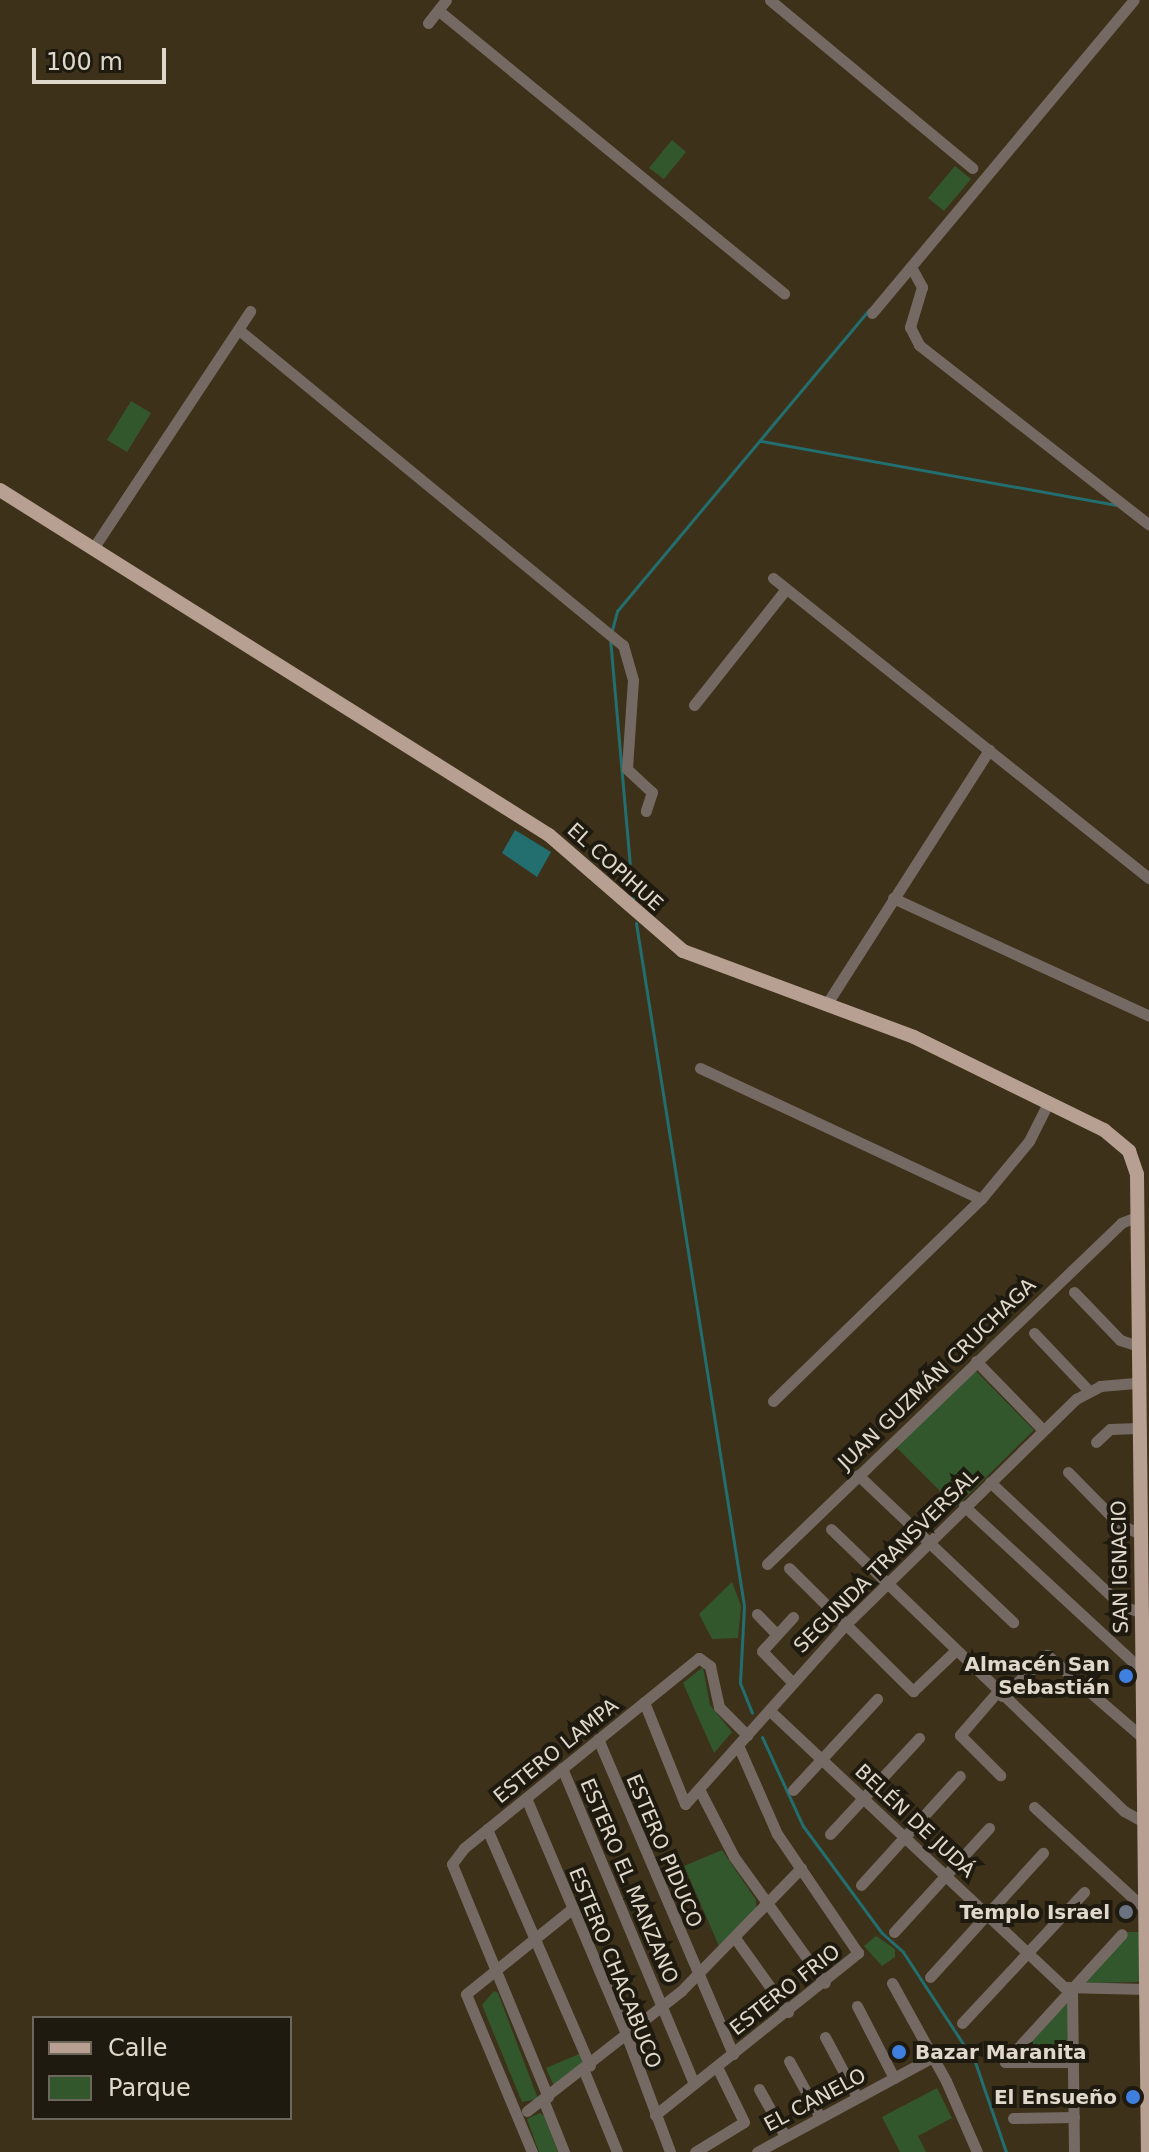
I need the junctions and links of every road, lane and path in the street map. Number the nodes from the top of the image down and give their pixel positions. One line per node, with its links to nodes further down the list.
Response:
1 (446, 0): 4 (street)
2 (770, 0): 6 (street)
3 (1134, 0): 7 (street)
4 (439, 11): 5 (street); 8 (street)
5 (428, 23)
6 (972, 168)
7 (911, 267): 10 (street); 13 (street)
8 (784, 293)
9 (250, 311): 11 (street)
10 (872, 313)
11 (239, 330): 14 (street); 19 (street)
12 (0, 490): 14 (main road, EL COPIHUE)
13 (1149, 525)
14 (94, 547): 22 (main road, EL COPIHUE)
15 (773, 578): 16 (street)
16 (786, 589): 17 (street); 18 (street)
17 (694, 705)
18 (989, 750): 20 (street); 21 (street)
19 (646, 811)
20 (1149, 878)
21 (893, 898): 22 (street); 23 (street)
22 (826, 1005): 25 (main road, EL COPIHUE)
23 (1149, 1016)
24 (700, 1068): 27 (street)
25 (1048, 1103): 26 (main road, EL COPIHUE); 27 (street)
26 (1143, 1173): 28 (main road, SAN IGNACIO)
27 (981, 1199): 35 (street)
28 (1136, 1217): 31 (main road, SAN IGNACIO); 32 (street, JUAN GUZMÁN CRUCHAGA)
29 (1074, 1292): 31 (street)
30 (1034, 1333): 34 (street)
31 (1138, 1346): 33 (main road, SAN IGNACIO)
32 (976, 1361): 37 (street); 40 (street, JUAN GUZMÁN CRUCHAGA)
33 (1138, 1383): 34 (street); 36 (main road, SAN IGNACIO)
34 (1088, 1390): 37 (street, SEGUNDA TRANSVERSAL)
35 (773, 1401)
36 (1139, 1428): 38 (street); 44 (main road, SAN IGNACIO)
37 (1043, 1430): 41 (street, SEGUNDA TRANSVERSAL)
38 (1096, 1442)
39 (1068, 1472): 44 (street)
40 (858, 1475): 45 (street); 47 (street, JUAN GUZMÁN CRUCHAGA)
41 (990, 1482): 42 (street, SEGUNDA TRANSVERSAL); 50 (street)
42 (964, 1506): 45 (street, SEGUNDA TRANSVERSAL); 57 (street)
43 (831, 1529): 49 (street)
44 (1140, 1534): 46 (main road, SAN IGNACIO)
45 (927, 1543): 49 (street, SEGUNDA TRANSVERSAL); 53 (street)
46 (1144, 1562): 50 (main road, SAN IGNACIO)
47 (767, 1564)
48 (789, 1568): 54 (street)
49 (885, 1585): 54 (street, SEGUNDA TRANSVERSAL); 56 (street)
50 (1141, 1612): 57 (main road, SAN IGNACIO)
51 (757, 1614): 55 (street)
52 (793, 1617): 55 (street)
53 (1013, 1622)
54 (844, 1626): 56 (street); 58 (street, SEGUNDA TRANSVERSAL)
55 (776, 1634): 58 (street)
56 (955, 1651): 59 (street)
57 (1142, 1670): 63 (main road, SAN IGNACIO)
58 (792, 1682): 62 (street, SEGUNDA TRANSVERSAL)
59 (1000, 1694): 66 (street); 71 (street); 80 (street)
60 (877, 1699): 69 (street)
61 (644, 1702): 64 (street, ESTERO LAMPA); 67 (street, ESTERO LAMPA); 73 (street, SEGUNDA TRANSVERSAL)
62 (769, 1710): 64 (street, SEGUNDA TRANSVERSAL); 69 (street, BELÉN DE JUDÁ)
63 (1145, 1715): 66 (main road, SAN IGNACIO)
64 (747, 1735): 68 (street, SEGUNDA TRANSVERSAL)
65 (919, 1738): 76 (street)
66 (1143, 1738): 80 (main road, SAN IGNACIO)
67 (598, 1739): 70 (street, ESTERO LAMPA); 98 (street, ESTERO PIDUCO)
68 (738, 1745): 73 (street, SEGUNDA TRANSVERSAL); 84 (street, ESTERO FRIO)
69 (821, 1759): 74 (street); 76 (street, BELÉN DE JUDÁ)
70 (562, 1768): 75 (street, ESTERO LAMPA); 105 (street, ESTERO EL MANZANO)
71 (1000, 1775)
72 (960, 1776): 82 (street)
73 (699, 1789): 88 (street)
74 (793, 1790)
75 (526, 1798): 79 (street, ESTERO LAMPA); 89 (street, ESTERO CHACABUCO)
76 (863, 1798): 81 (street); 82 (street, BELÉN DE JUDÁ)
77 (1034, 1807): 90 (street)
78 (989, 1828): 85 (street)
79 (487, 1829): 94 (street); 97 (street, ESTERO LAMPA)
80 (1146, 1830): 90 (main road, SAN IGNACIO)
81 (830, 1834)
82 (905, 1837): 85 (street, BELÉN DE JUDÁ); 86 (street)
83 (1043, 1853): 91 (street)
84 (801, 1868): 88 (street); 100 (street, ESTERO FRIO)
85 (946, 1875): 91 (street, BELÉN DE JUDÁ); 92 (street)
86 (861, 1885)
87 (1084, 1892): 96 (street)
88 (767, 1904): 95 (street); 100 (street)
89 (573, 1908): 94 (street); 108 (street, ESTERO CHACABUCO)
90 (1145, 1909): 103 (main road, SAN IGNACIO)
91 (987, 1914): 96 (street, BELÉN DE JUDÁ); 99 (street)
92 (894, 1932)
93 (1122, 1934): 102 (street)
94 (535, 1938): 97 (street); 115 (street)
95 (735, 1938): 98 (street); 106 (street)
96 (1028, 1952): 102 (street, BELÉN DE JUDÁ); 107 (street)
97 (496, 1970): 120 (street); 127 (street)
98 (698, 1976): 105 (street); 110 (street, ESTERO PIDUCO)
99 (930, 1977)
100 (825, 1983): 106 (street, ESTERO FRIO)
101 (892, 1983): 111 (street)
102 (1072, 1989): 103 (street); 113 (street); 113 (street)
103 (1146, 1989): 135 (main road, SAN IGNACIO)
104 (857, 2006): 116 (street)
105 (662, 2008): 108 (street); 117 (street, ESTERO EL MANZANO)
106 (788, 2012): 110 (street, ESTERO FRIO)
107 (962, 2023)
108 (625, 2037): 115 (street); 122 (street, ESTERO CHACABUCO)
109 (825, 2037): 119 (street)
110 (733, 2054): 114 (street, ESTERO FRIO)
111 (933, 2057): 116 (street, EL CANELO); 133 (street)
112 (789, 2061): 123 (street)
113 (1073, 2062): 124 (street)
114 (717, 2067): 117 (street, ESTERO FRIO); 131 (street)
115 (587, 2068): 120 (street); 129 (street)
116 (894, 2078): 119 (street, EL CANELO)
117 (694, 2084): 122 (street, ESTERO FRIO)
118 (759, 2089): 126 (street)
119 (857, 2097): 123 (street, EL CANELO)
120 (546, 2099): 121 (street); 128 (street)
121 (527, 2111)
122 (655, 2115): 130 (street, ESTERO CHACABUCO)
123 (820, 2117): 126 (street, EL CANELO)
124 (1074, 2117): 125 (street); 134 (street)
125 (1013, 2118)
126 (785, 2136): 132 (street, EL CANELO)
127 (532, 2152)
128 (564, 2152)
129 (617, 2152)
130 (670, 2152)
131 (695, 2152)
132 (757, 2152)
133 (977, 2152)
134 (1074, 2152)
135 (1148, 2152)

